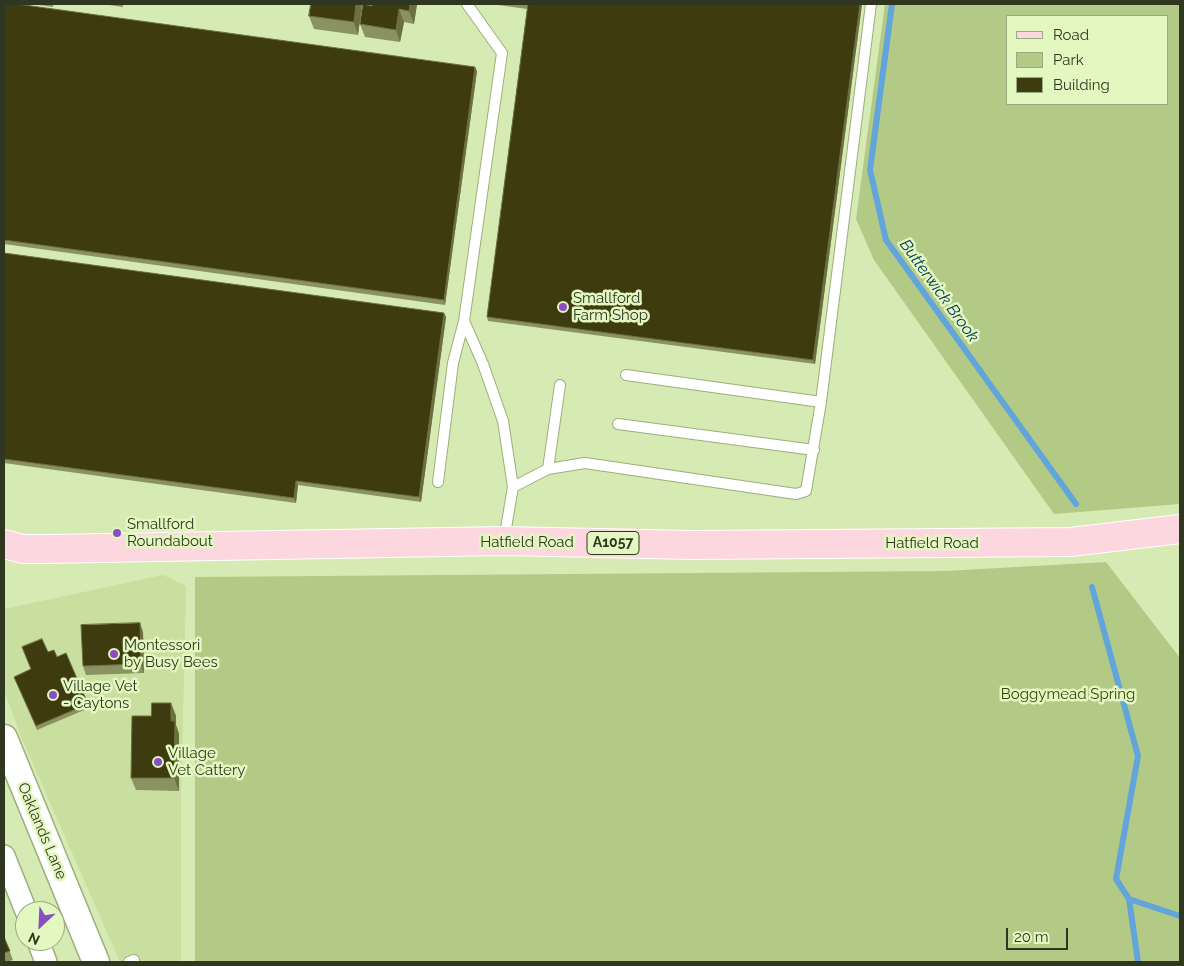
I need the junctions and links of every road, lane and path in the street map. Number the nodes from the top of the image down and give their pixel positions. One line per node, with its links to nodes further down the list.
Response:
1 (467, 4): 3 (lane)
2 (871, 4): 6 (lane)
3 (464, 321): 10 (lane); 11 (lane)
4 (626, 375): 6 (lane)
5 (560, 385): 9 (lane)
6 (821, 402): 8 (lane)
7 (618, 424): 8 (lane)
8 (814, 450): 9 (lane)
9 (548, 469): 11 (lane)
10 (438, 482)
11 (513, 486): 13 (lane)
12 (1180, 529): 13 (main road, Hatfield Road / A1057)
13 (504, 541): 14 (main road, Hatfield Road / A1057)
14 (10, 550)
15 (6, 751): 18 (street, Oaklands Lane)
16 (4, 856): 17 (street)
17 (22, 901)
18 (96, 962)

